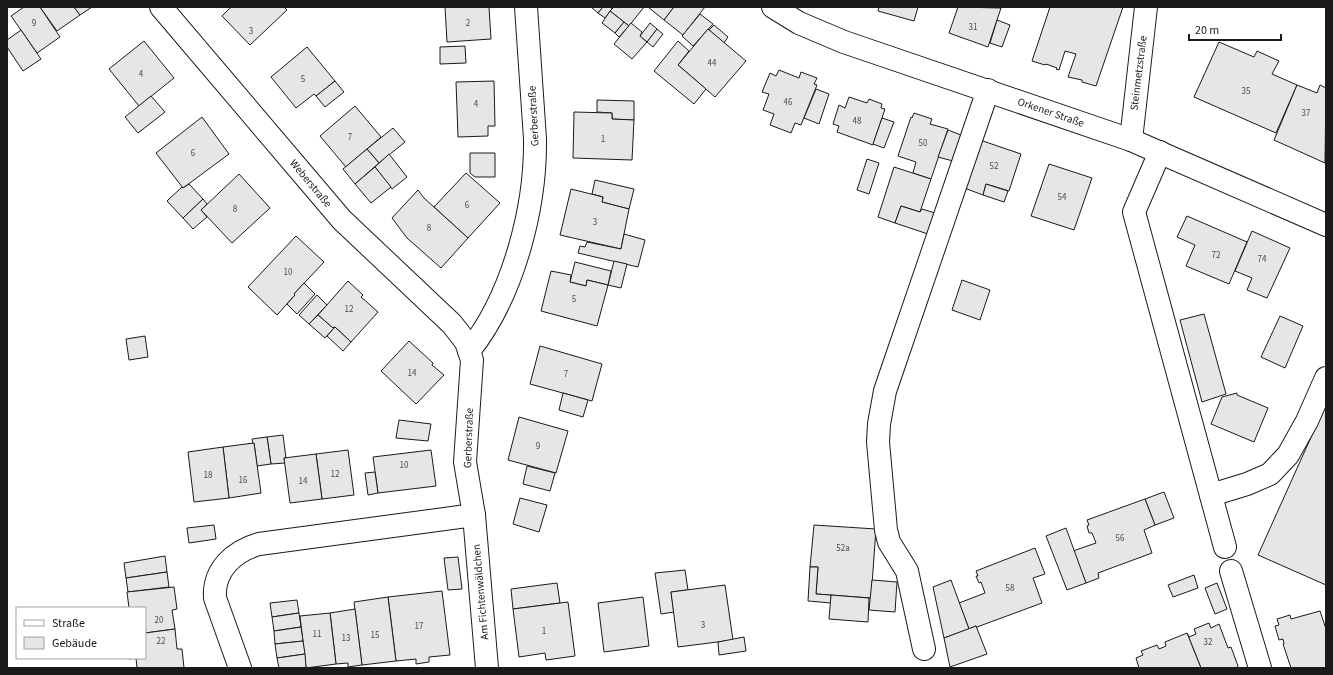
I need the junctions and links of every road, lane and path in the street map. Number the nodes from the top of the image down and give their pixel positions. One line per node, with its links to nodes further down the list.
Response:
1 (162, 7): 9 (street, Weberstraße)
2 (526, 7): 9 (street, Gerberstraße)
3 (773, 7): 5 (street, Orkener Straße)
4 (1146, 7): 6 (street, Steinmetzstraße)
5 (988, 90): 6 (street, Orkener Straße); 15 (street)
6 (1130, 140): 7 (street, Orkener Straße)
7 (1160, 152): 8 (street, Orkener Straße); 11 (street)
8 (1326, 225)
9 (469, 351): 12 (street, Gerberstraße)
10 (1326, 378): 11 (street)
11 (1211, 495): 13 (street)
12 (474, 515): 16 (street); 17 (street, Am Fichtenwäldchen)
13 (1225, 547)
14 (1231, 571): 18 (street)
15 (924, 650)
16 (240, 668)
17 (487, 668)
18 (1260, 668)

